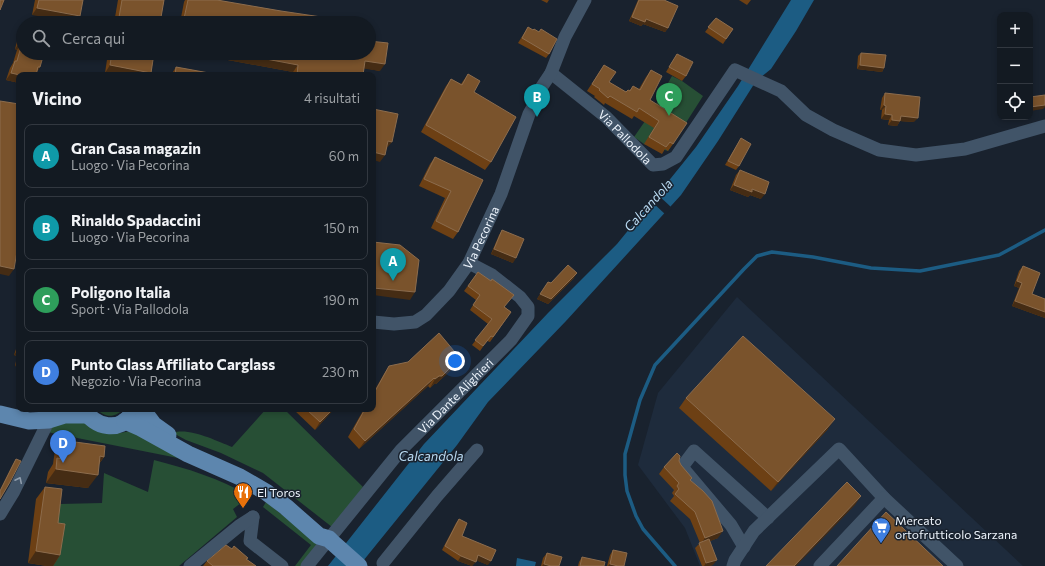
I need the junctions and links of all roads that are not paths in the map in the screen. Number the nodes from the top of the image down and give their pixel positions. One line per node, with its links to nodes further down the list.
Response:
1 (585, 0): 2 (street, Via Pecorina)
2 (551, 73): 3 (street, Via Pallodola); 4 (street, Via Pecorina)
3 (1045, 126)
4 (469, 264): 5 (street, Via Pecorina); 17 (street, Via Dante Alighieri)
5 (376, 322)
6 (0, 402): 7 (main road)
7 (16, 405)
8 (86, 412): 11 (main road); 12 (main road)
9 (144, 412): 17 (main road)
10 (0, 414): 11 (main road)
11 (44, 414): 15 (street, one-way to 11)
12 (130, 415): 17 (main road)
13 (477, 450): 19 (street)
14 (884, 498): 16 (street); 25 (street); 26 (street)
15 (0, 514)
16 (768, 518): 18 (street); 18 (street)
17 (330, 540): 22 (street, Via Dante Alighieri); 23 (main road)
18 (744, 547): 24 (street)
19 (383, 563)
20 (190, 566): 21 (street)
21 (282, 566)
22 (307, 566)
23 (359, 566)
24 (733, 566)
25 (820, 566)
26 (957, 566)

